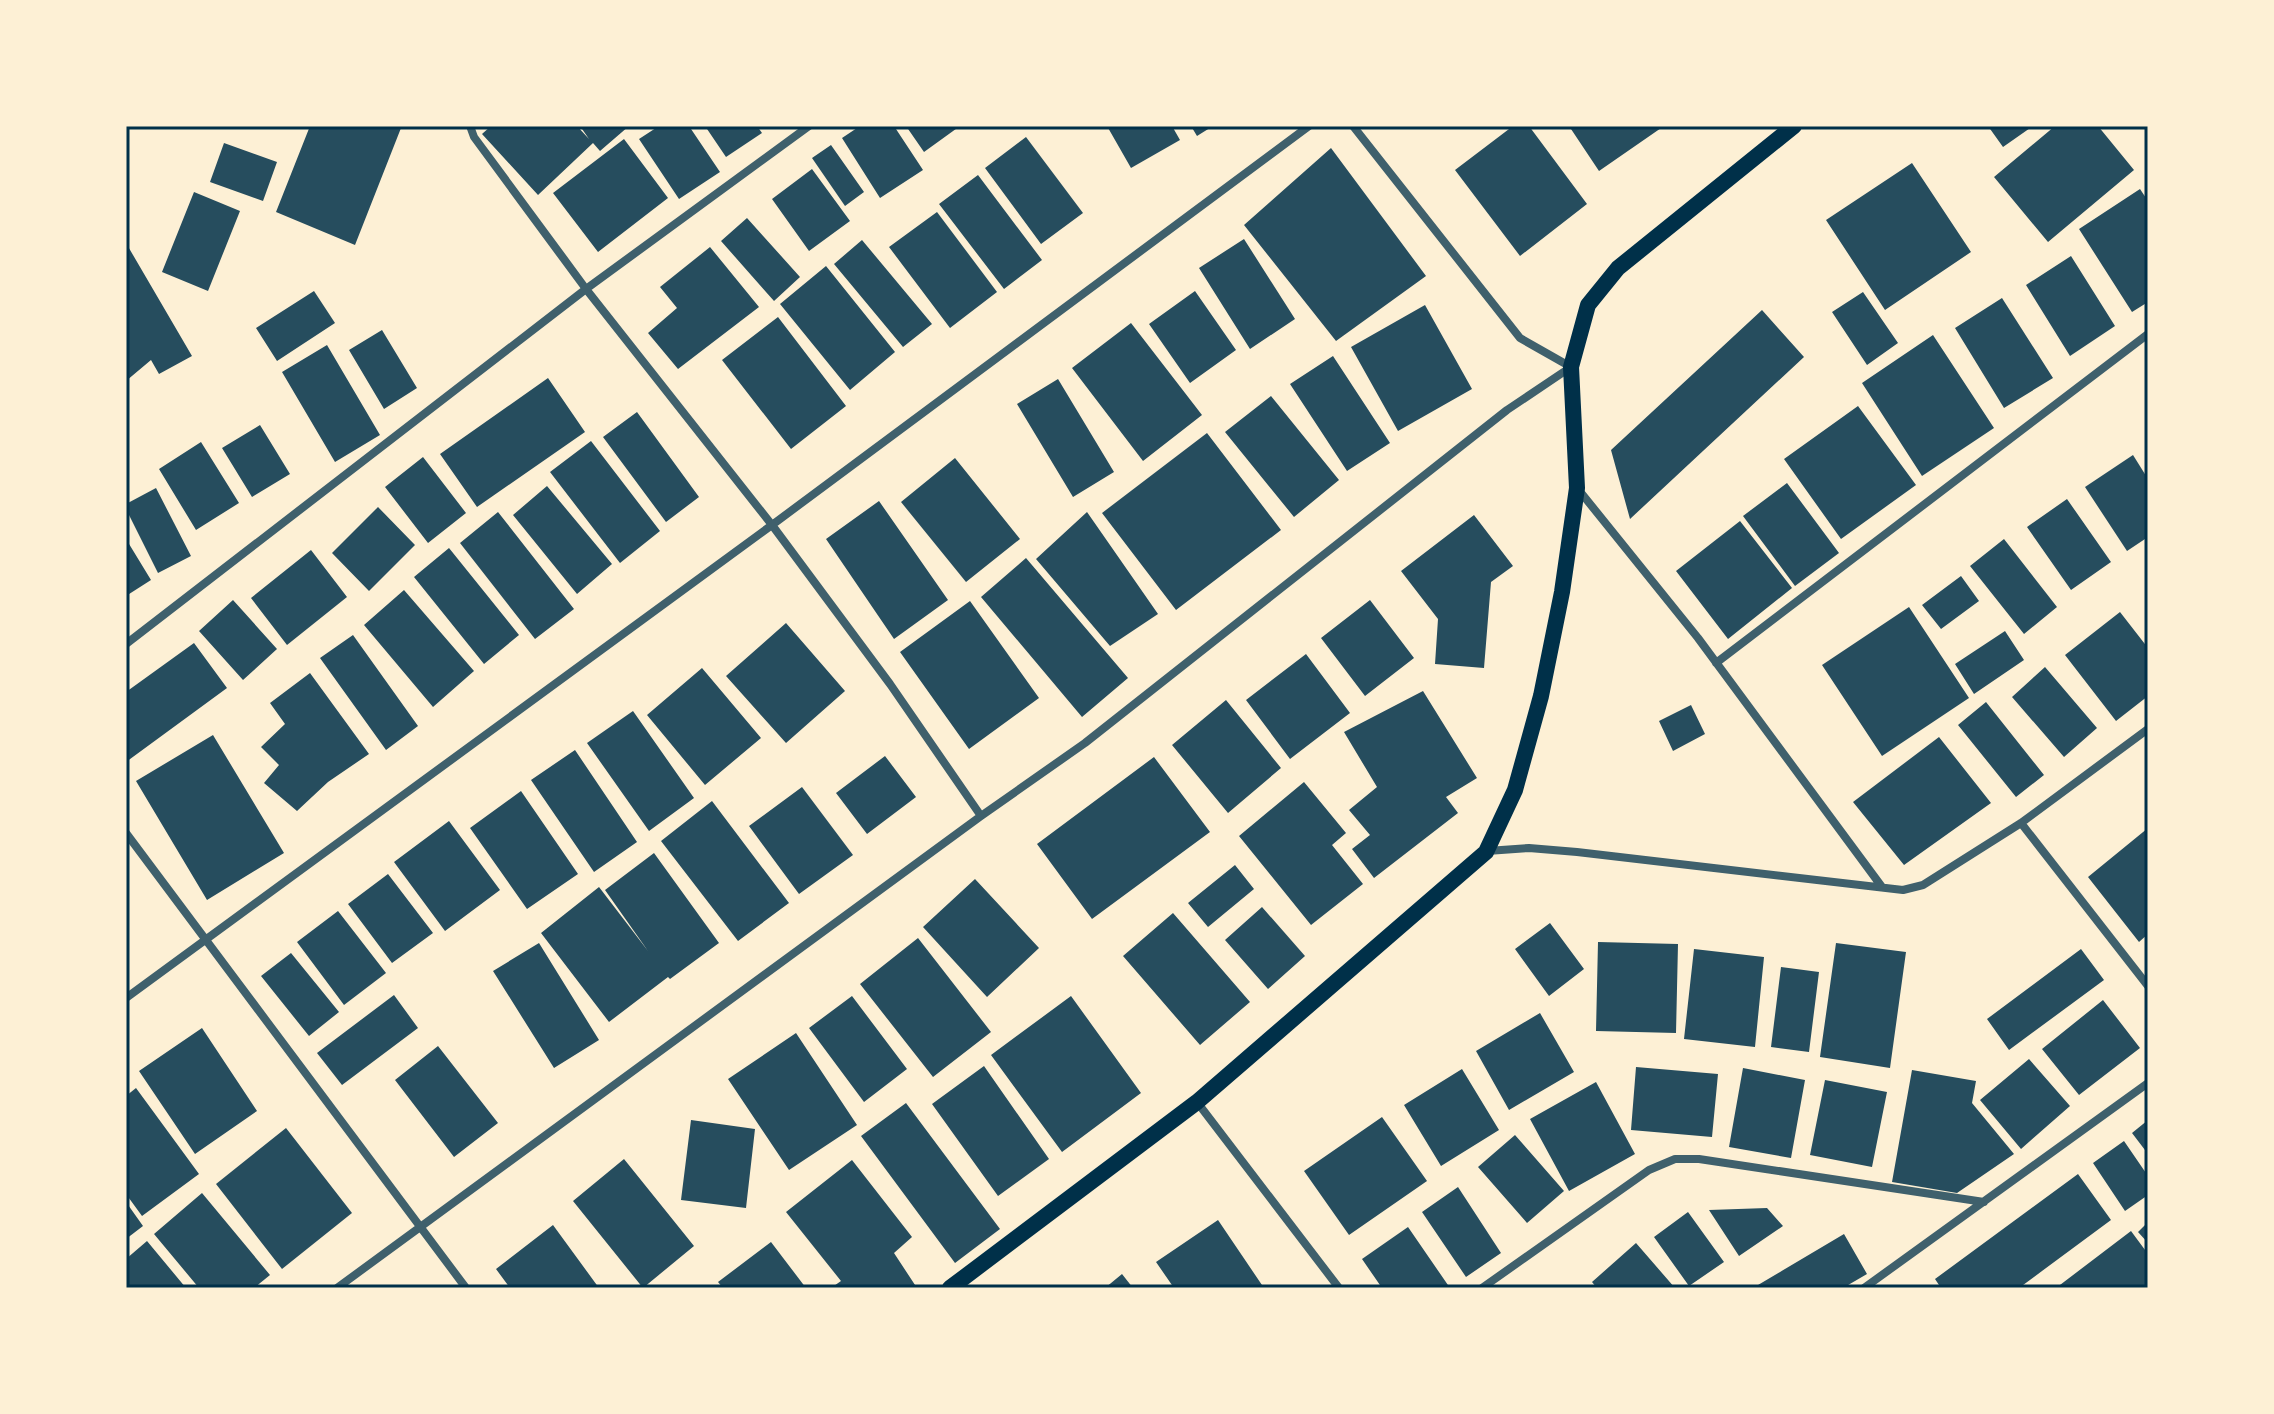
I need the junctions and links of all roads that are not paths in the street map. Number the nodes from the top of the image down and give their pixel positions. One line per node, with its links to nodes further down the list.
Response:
1 (470, 126): 6 (street)
2 (809, 126): 6 (street)
3 (1309, 126): 10 (street)
4 (1353, 126): 8 (street)
5 (1794, 126): 8 (main road)
6 (586, 289): 10 (street); 11 (street)
7 (2148, 334): 12 (street)
8 (1571, 367): 9 (main road); 14 (street)
9 (1577, 488): 12 (street); 17 (main road)
10 (772, 525): 14 (street); 19 (street)
11 (126, 644)
12 (1716, 663): 18 (street)
13 (2148, 729): 15 (street)
14 (981, 816): 25 (street)
15 (2021, 823): 18 (street); 20 (street)
16 (126, 833): 19 (street)
17 (1486, 852): 18 (street); 23 (main road)
18 (1882, 887)
19 (205, 938): 21 (street); 25 (street)
20 (2148, 986)
21 (126, 998)
22 (2148, 1083): 24 (street)
23 (1197, 1102): 28 (main road); 29 (street)
24 (1984, 1202): 30 (street); 31 (street)
25 (419, 1229): 26 (street); 27 (street)
26 (337, 1288)
27 (466, 1288)
28 (950, 1288)
29 (1339, 1288)
30 (1482, 1288)
31 (1864, 1288)

